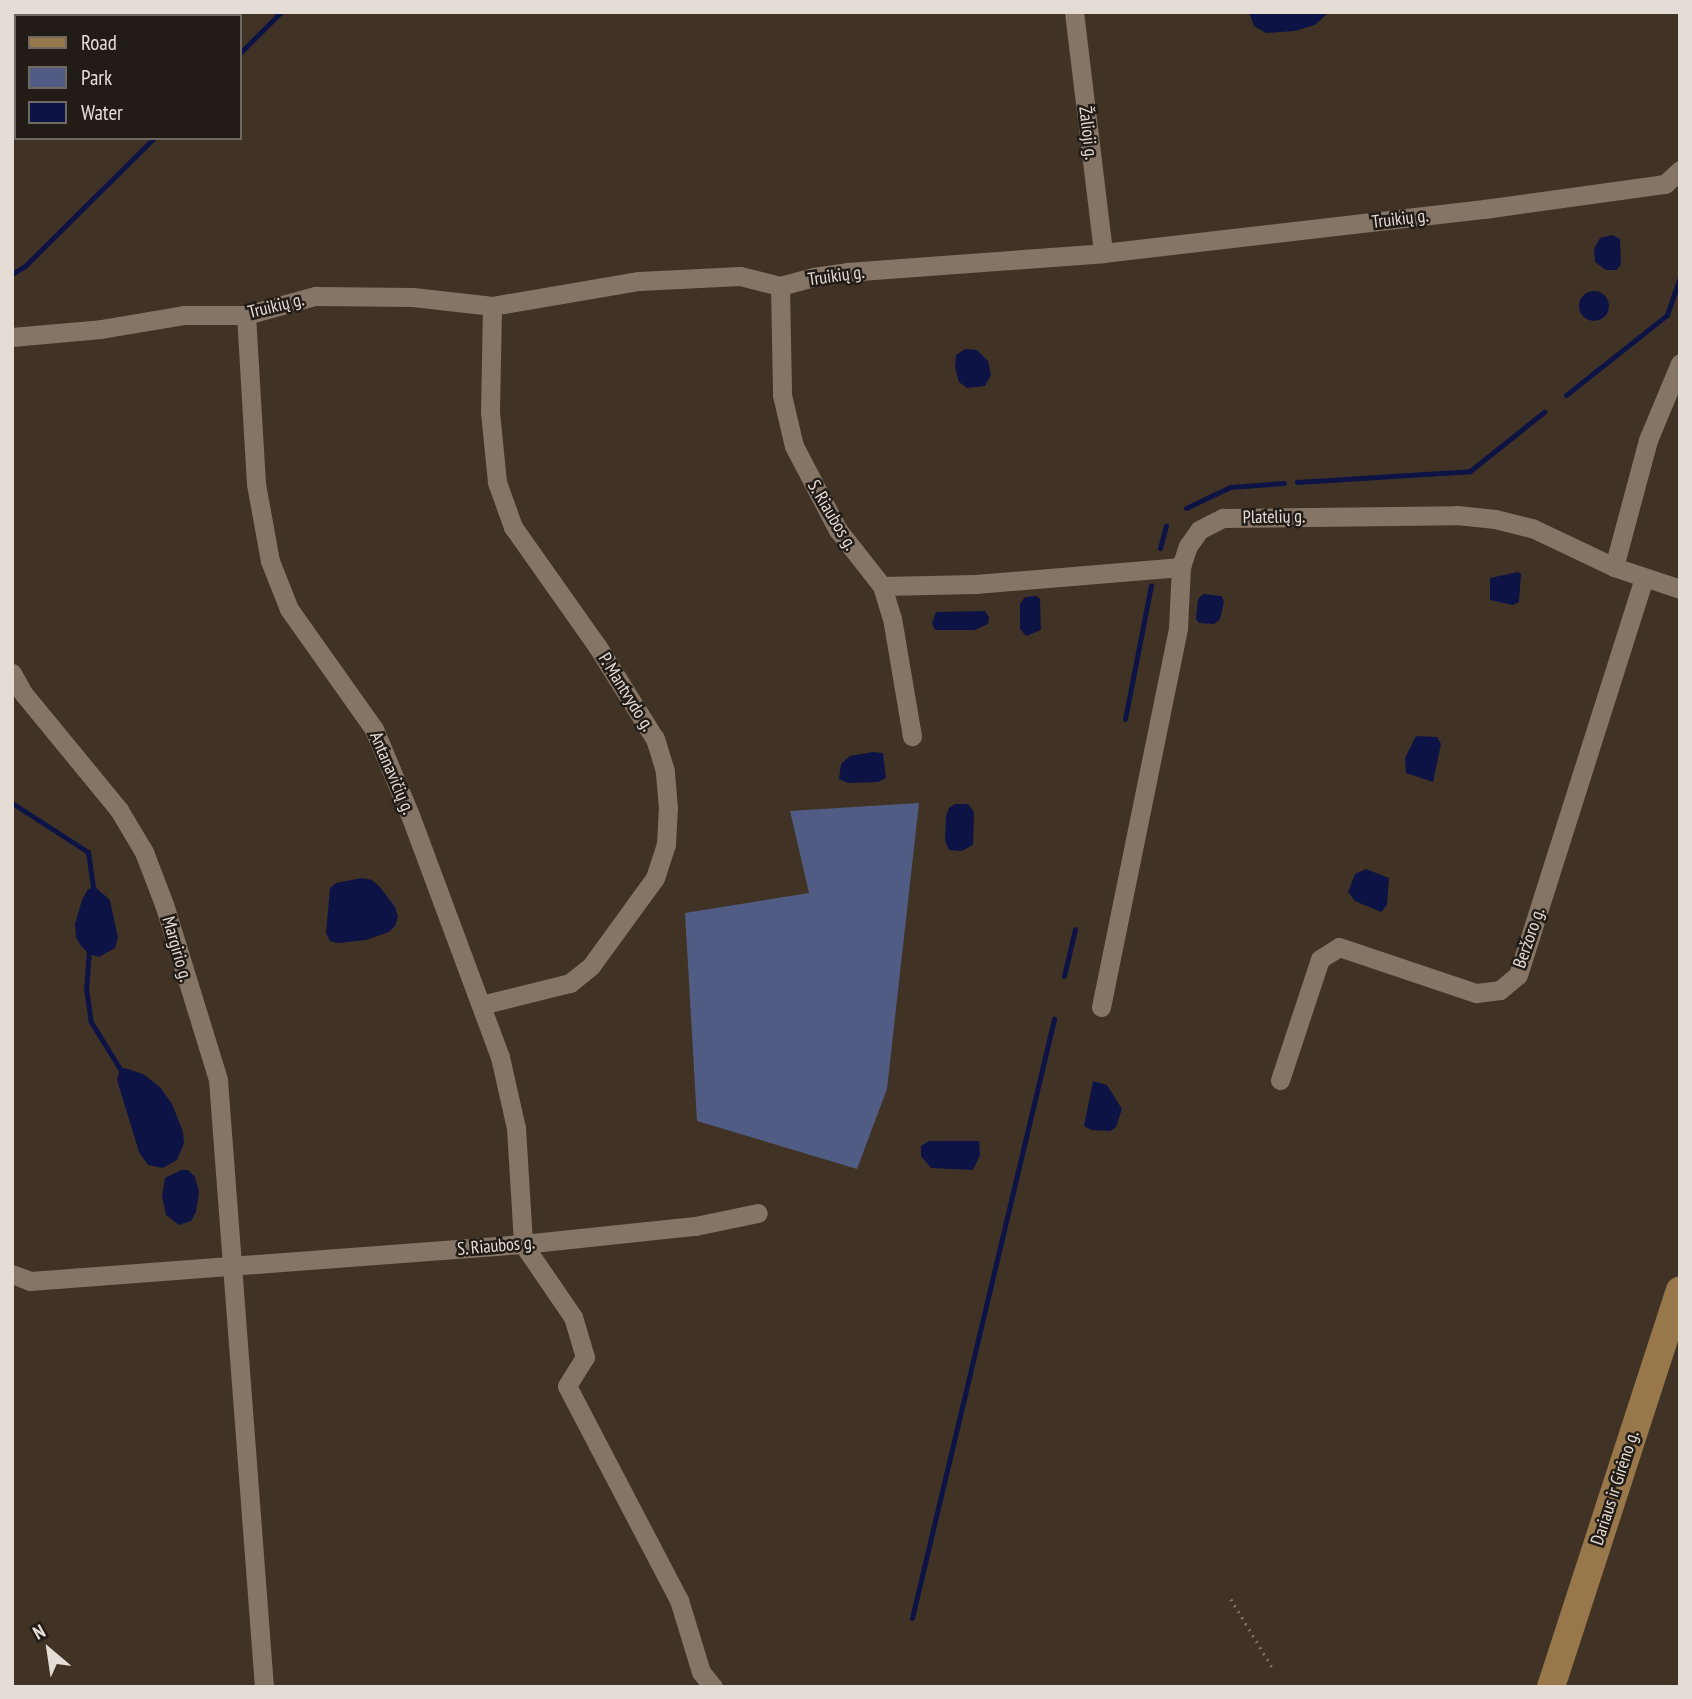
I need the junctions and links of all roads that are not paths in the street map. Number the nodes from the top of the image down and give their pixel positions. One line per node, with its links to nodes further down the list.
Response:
1 (1074, 12): 3 (street, Žalioji g.)
2 (1680, 170): 3 (street, Truikių g.)
3 (1103, 253): 4 (street, Truikių g.)
4 (780, 286): 5 (street, Truikių g.); 12 (street, S. Riaubos g.)
5 (492, 306): 6 (street, Truikių g.); 16 (street, P. Mantvydo g.)
6 (246, 315): 7 (street, Truikių g.); 16 (street, Antanavičių g.)
7 (12, 337)
8 (1680, 363): 10 (street)
9 (1181, 567): 10 (street, Platelių g.); 12 (street); 17 (street)
10 (1614, 567): 11 (street, Platelių g.)
11 (1644, 577): 13 (street, Platelių g.); 18 (street, Beržoro g.)
12 (882, 586): 15 (street, S. Riaubos g.)
13 (1680, 589)
14 (12, 673): 21 (street, Margirio g.)
15 (912, 736)
16 (481, 1005): 20 (street, Antanavičių g.)
17 (1101, 1007)
18 (1280, 1080)
19 (758, 1213): 20 (street, S. Riaubos g.)
20 (523, 1244): 21 (street, S. Riaubos g.); 25 (street)
21 (233, 1267): 22 (street, S. Riaubos g.); 24 (street, Margirio g.)
22 (12, 1274)
23 (1680, 1290): 26 (main road, Dariaus ir Girėno g.)
24 (264, 1687)
25 (713, 1687)
26 (1551, 1687)

